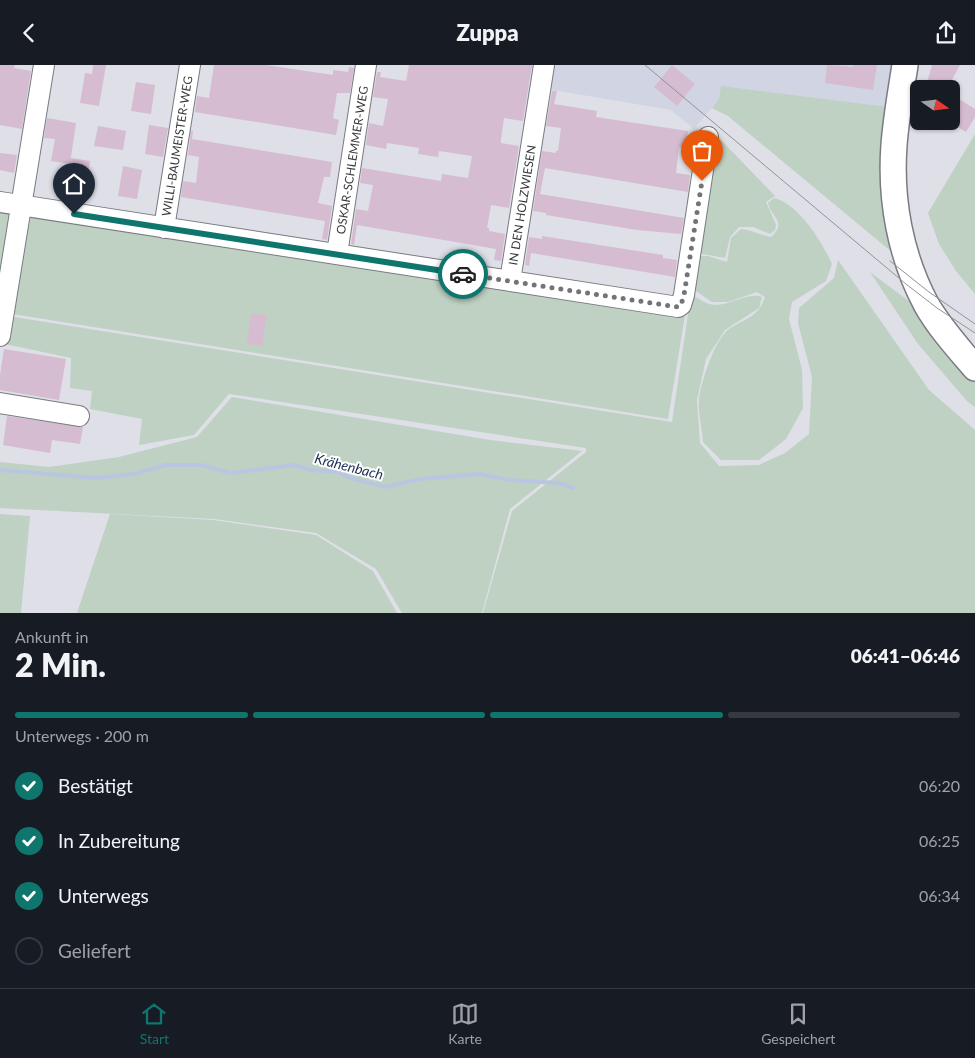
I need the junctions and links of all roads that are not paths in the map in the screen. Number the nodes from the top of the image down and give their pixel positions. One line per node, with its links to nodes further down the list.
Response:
1 (44, 65): 8 (street)
2 (190, 65): 9 (street, WILLI-BAUMEISTER-WEG)
3 (366, 65): 10 (street, OSKAR-SCHLEMMER-WEG)
4 (544, 65): 11 (street, IN DEN HOLZWIESEN)
5 (905, 65): 13 (main road)
6 (708, 137): 11 (street)
7 (0, 202): 8 (street, IN DEN HOLZWIESEN)
8 (22, 206): 9 (street, IN DEN HOLZWIESEN); 12 (street)
9 (164, 227): 10 (street, IN DEN HOLZWIESEN)
10 (337, 254): 11 (street, IN DEN HOLZWIESEN)
11 (510, 281)
12 (0, 336)
13 (975, 368)
14 (0, 403): 15 (street)
15 (79, 416)

